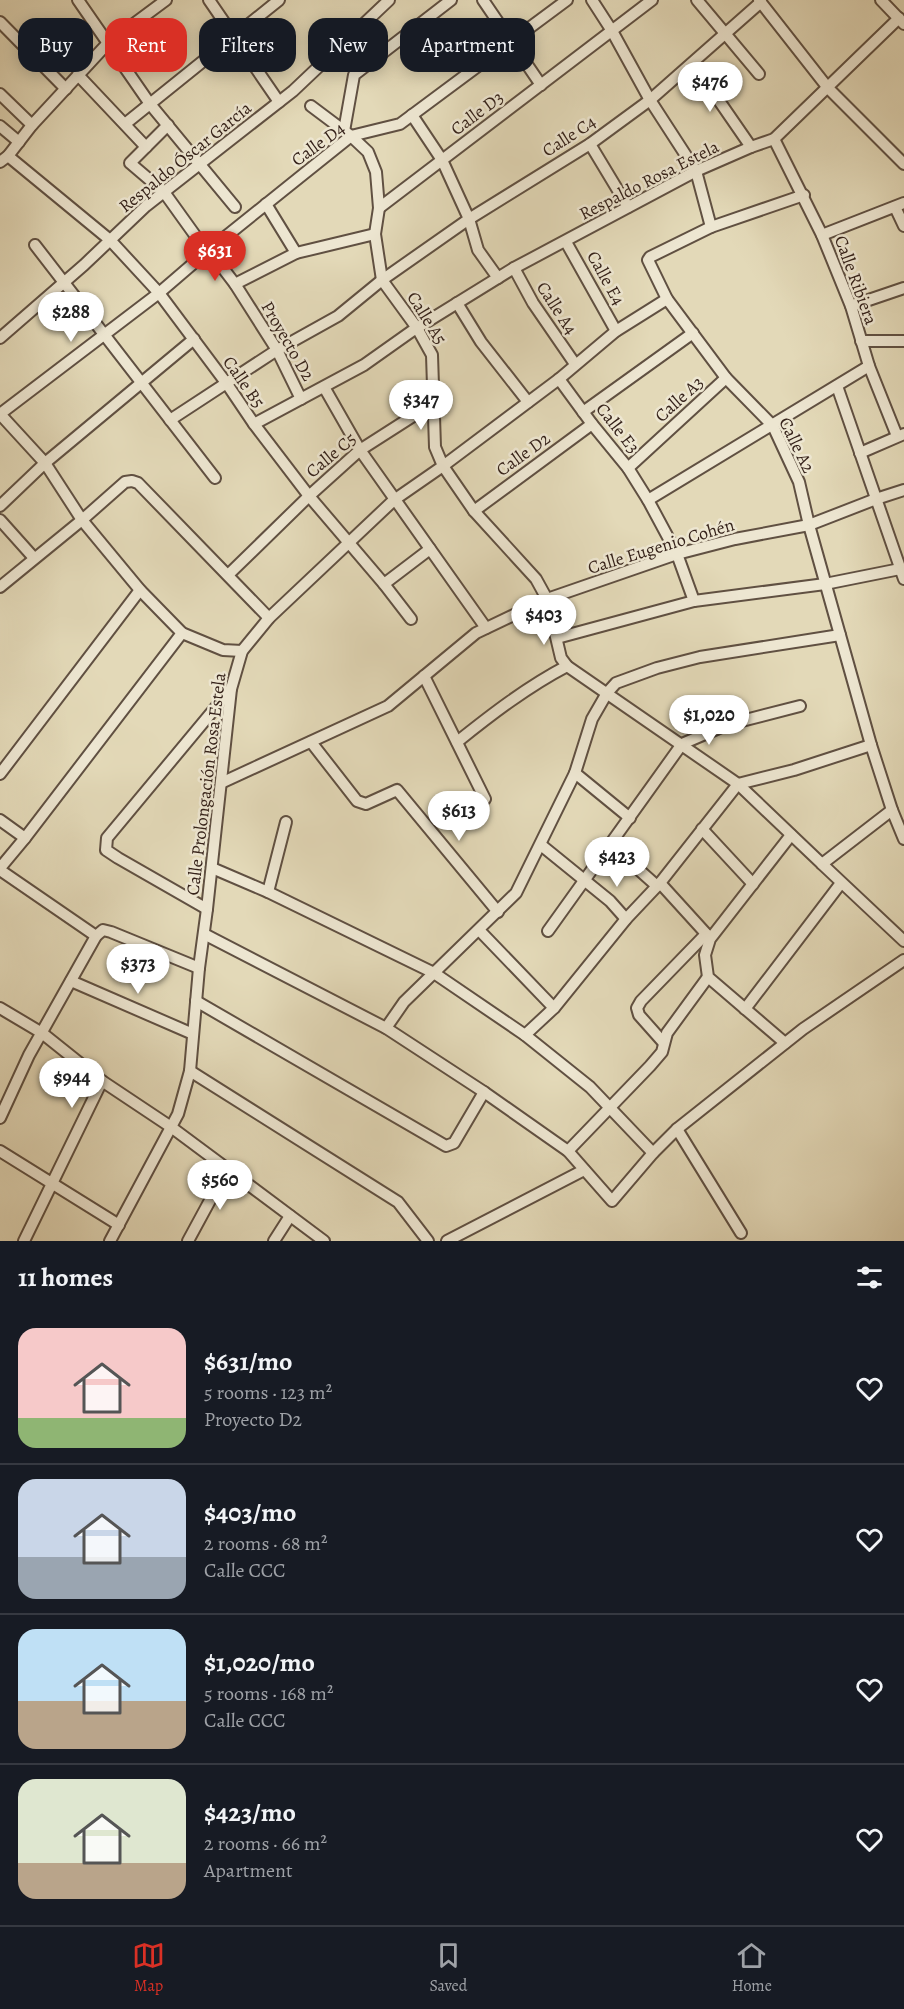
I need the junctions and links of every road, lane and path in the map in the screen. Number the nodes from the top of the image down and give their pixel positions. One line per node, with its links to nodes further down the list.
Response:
1 (78, 0): 23 (street)
2 (166, 0): 14 (street)
3 (209, 0): 15 (street)
4 (279, 0): 16 (street)
5 (389, 0): 38 (street, Respaldo Óscar García)
6 (451, 0): 46 (street)
7 (483, 0): 17 (street)
8 (567, 0): 20 (street, Calle D4)
9 (592, 0): 21 (street)
10 (652, 0): 21 (street, Calle D3)
11 (697, 0): 22 (street)
12 (881, 0): 18 (street)
13 (760, 1): 22 (street, Calle C4); 34 (street)
14 (142, 18)
15 (221, 18)
16 (255, 18)
17 (496, 18)
18 (902, 21): 34 (street, Respaldo Rosa Estela)
19 (0, 22): 35 (street)
20 (535, 24)
21 (612, 31): 33 (street, Calle D3); 37 (street)
22 (726, 32): 26 (street, Calle C4); 31 (street)
23 (105, 39)
24 (105, 46): 32 (street)
25 (199, 63): 39 (street)
26 (693, 63): 37 (street, Calle C4); 51 (street)
27 (128, 72): 39 (street)
28 (258, 72): 38 (street)
29 (470, 72): 41 (street, Calle D4)
30 (532, 72): 33 (street)
31 (759, 74)
32 (78, 75): 35 (street); 42 (street)
33 (541, 85): 53 (street, Calle D3)
34 (828, 88): 47 (street, Respaldo Rosa Estela); 55 (street)
35 (66, 89): 43 (street)
36 (0, 94): 43 (street)
37 (650, 100): 49 (street, Calle C4); 56 (street)
38 (279, 102): 54 (street, Respaldo Óscar García)
39 (150, 104): 42 (street); 44 (street)
40 (311, 106): 46 (street, Calle A5)
41 (412, 115): 46 (street, Calle D4); 53 (street)
42 (125, 124): 50 (street)
43 (32, 125): 48 (street)
44 (168, 125): 50 (street); 54 (street)
45 (0, 126): 48 (street)
46 (347, 134): 59 (street, Calle D4); 63 (street, Calle A5)
47 (774, 140): 51 (street, Respaldo Rosa Estela); 58 (street, Calle Ribiera)
48 (19, 142): 52 (street)
49 (590, 144): 62 (street); 64 (street, Calle C4)
50 (146, 147): 57 (street, Proyecto D2)
51 (751, 147): 56 (street, Respaldo Rosa Estela)
52 (4, 159): 69 (street)
53 (442, 160): 63 (street, Calle D3); 64 (street)
54 (200, 164): 57 (street, Respaldo Óscar García); 61 (street)
55 (904, 164)
56 (696, 171): 62 (street, Respaldo Rosa Estela); 66 (street)
57 (164, 192): 69 (street, Respaldo Óscar García); 72 (street, Proyecto D2)
58 (804, 195): 66 (street, Calle A2); 68 (street, Calle Ribiera)
59 (266, 204): 72 (street, Calle D4); 73 (street)
60 (899, 205): 65 (street); 68 (street)
61 (235, 207)
62 (628, 207): 70 (street, Respaldo Rosa Estela)
63 (379, 208): 67 (street, Calle A5)
64 (469, 219): 75 (street); 76 (street, Calle C4)
65 (904, 226)
66 (711, 227): 81 (street, Calle A2)
67 (375, 234): 73 (street); 76 (street, Calle A5)
68 (822, 235): 83 (street, Calle Ribiera)
69 (110, 240): 77 (street, Respaldo Óscar García); 80 (street, Calle B5)
70 (566, 242): 74 (street, Respaldo Rosa Estela); 85 (street, Calle E4)
71 (35, 245): 77 (street)
72 (209, 250): 78 (street, Proyecto D2); 80 (street, Calle D4)
73 (296, 253): 78 (street)
74 (514, 268): 75 (street, Respaldo Rosa Estela); 93 (street, Calle A4)
75 (498, 278): 82 (street, Respaldo Rosa Estela)
76 (382, 280): 84 (street, Calle A5); 92 (street, Calle C4)
77 (64, 283): 87 (street); 88 (street, Respaldo Óscar García)
78 (235, 284): 92 (street, Proyecto D2)
79 (904, 288): 83 (street)
80 (159, 294): 87 (street, Calle D4); 89 (street, Calle B5)
81 (667, 298): 85 (street, Calle Prolongación Rosa Estela); 86 (street, Calle A2)
82 (457, 303): 84 (street, Respaldo Rosa Estela); 103 (street)
83 (851, 306): 90 (street, Calle Ribiera)
84 (417, 328): 100 (street, Respaldo Rosa Estela); 102 (street, Calle A5)
85 (616, 331): 93 (street, Calle Prolongación Rosa Estela)
86 (693, 333): 95 (street, Calle A2); 104 (street)
87 (106, 334): 97 (street); 105 (street, Calle D4)
88 (0, 338)
89 (194, 339): 97 (street); 98 (street, Calle B5)
90 (861, 341): 91 (street); 94 (street, Calle Ribiera)
91 (904, 341)
92 (277, 350): 98 (street); 101 (street, Proyecto D2)
93 (575, 364): 96 (street, Calle Prolongación Rosa Estela)
94 (870, 366): 99 (street); 110 (street, Calle Ribiera)
95 (726, 378): 109 (street, Calle A2); 115 (street, Calle A3)
96 (559, 379): 103 (street, Calle Prolongación Rosa Estela); 104 (street, Calle E3)
97 (141, 383): 106 (street); 113 (street)
98 (227, 384): 106 (street); 107 (street, Calle B5)
99 (837, 386): 109 (street); 112 (street)
100 (324, 387): 101 (street, Respaldo Rosa Estela); 111 (street)
101 (301, 399): 107 (street, Respaldo Rosa Estela)
102 (435, 402): 111 (street, Calle C5); 114 (street, Calle A5)
103 (528, 402): 114 (street, Calle Prolongación Rosa Estela)
104 (583, 412): 108 (street, Calle E3)
105 (0, 414): 113 (street)
106 (170, 420): 116 (street)
107 (254, 424): 118 (street, Calle B5)
108 (592, 424): 115 (street, Calle E3); 123 (street, Calle D2)
109 (773, 426): 121 (street); 126 (street, Calle A2)
110 (900, 435): 112 (street)
111 (360, 450): 118 (street, Calle C5); 120 (street)
112 (860, 453): 119 (street)
113 (45, 463): 122 (street); 125 (street)
114 (444, 466): 120 (street, Calle Prolongación Rosa Estela); 123 (street, Calle A5)
115 (628, 468): 121 (street, Calle E3)
116 (215, 478)
117 (904, 490): 119 (street, Calle Eugenio Cohén)
118 (309, 496): 127 (street, Calle B5); 132 (street, Calle C5)
119 (876, 499): 126 (street, Calle Eugenio Cohén); 131 (street)
120 (394, 500): 127 (street, Calle Prolongación Rosa Estela); 128 (street)
121 (648, 500): 129 (street, Calle E3)
122 (0, 506)
123 (474, 511): 137 (street, Calle A5)
124 (0, 520): 130 (street)
125 (82, 520): 130 (street); 132 (street); 136 (street)
126 (808, 525): 129 (street, Calle Eugenio Cohén); 134 (street, Calle A2)
127 (350, 543): 133 (street, Calle B5); 139 (street, Calle Prolongación Rosa Estela)
128 (430, 549): 133 (street); 141 (street)
129 (678, 554): 137 (street, Calle Eugenio Cohén); 138 (street, Calle E3)
130 (34, 558): 135 (street)
131 (902, 574): 134 (street)
132 (228, 575): 139 (street)
133 (384, 584): 140 (street, Calle B5)
134 (825, 584): 138 (street); 143 (street, Calle A2)
135 (0, 587)
136 (140, 590): 142 (street); 156 (street)
137 (547, 599): 141 (street, Calle Eugenio Cohén); 144 (street, Calle A5)
138 (694, 601): 144 (street)
139 (269, 618): 145 (street, Calle Prolongación Rosa Estela)
140 (411, 619)
141 (486, 628): 147 (street, Calle Eugenio Cohén)
142 (182, 633): 145 (street); 166 (street)
143 (840, 635): 149 (street); 154 (street, Calle A2)
144 (556, 638): 146 (street, Calle A5)
145 (242, 651): 148 (street, Calle Prolongación Rosa Estela)
146 (567, 666): 149 (street); 152 (street)
147 (424, 676): 151 (street, Calle Eugenio Cohén); 152 (street)
148 (231, 689): 157 (street, Calle Prolongación Rosa Estela); 178 (street)
149 (607, 693): 153 (street); 155 (street)
150 (800, 706): 153 (street)
151 (311, 742): 157 (street, Calle Eugenio Cohén); 179 (street)
152 (457, 742): 159 (street)
153 (682, 744): 158 (street); 161 (street)
154 (871, 745): 158 (street); 160 (street, Calle A2)
155 (575, 773): 161 (street); 169 (street)
156 (0, 774)
157 (221, 783): 171 (street, Calle Prolongación Rosa Estela)
158 (738, 784): 164 (street); 165 (street)
159 (485, 799)
160 (892, 810): 167 (street, Calle A2); 170 (street)
161 (630, 818): 168 (street)
162 (0, 820): 166 (street)
163 (286, 822): 177 (street)
164 (702, 829): 175 (street); 176 (street)
165 (791, 835): 170 (street); 176 (street)
166 (26, 838): 172 (street)
167 (904, 839)
168 (611, 844): 173 (street); 175 (street)
169 (541, 845): 173 (street); 179 (street)
170 (822, 864): 174 (street)
171 (212, 868): 177 (street); 178 (street, Calle Prolongación Rosa Estela)
172 (0, 869): 184 (street)
173 (585, 880): 180 (street); 182 (street)
174 (841, 883): 186 (street); 195 (street)
175 (658, 884): 180 (street); 185 (street)
176 (753, 884): 185 (street)
177 (268, 892): 189 (street)
178 (207, 909): 183 (street, Calle Prolongación Rosa Estela)
179 (498, 912): 181 (street)
180 (626, 920): 194 (street)
181 (479, 930): 189 (street); 194 (street)
182 (548, 931)
183 (204, 934): 188 (street, Calle Prolongación Rosa Estela); 196 (street)
184 (96, 936): 188 (street); 191 (street)
185 (708, 936): 190 (street); 200 (street)
186 (904, 941)
187 (904, 960): 201 (street)
188 (199, 968): 192 (street, Calle Prolongación Rosa Estela)
189 (434, 973): 196 (street); 199 (street)
190 (708, 977): 195 (street); 200 (street)
191 (71, 981): 197 (street); 198 (street)
192 (196, 1001): 198 (street, Calle Prolongación Rosa Estela); 204 (street)
193 (0, 1008): 197 (street)
194 (554, 1008): 199 (street)
195 (745, 1009): 201 (street)
196 (386, 1028): 204 (street)
197 (42, 1033): 203 (street); 206 (street)
198 (193, 1034): 202 (street, Calle Prolongación Rosa Estela)
199 (525, 1035): 205 (street)
200 (663, 1042): 205 (street)
201 (785, 1043): 208 (street)
202 (190, 1071): 207 (street, Calle Prolongación Rosa Estela); 223 (street)
203 (102, 1081): 207 (street); 214 (street)
204 (484, 1092): 210 (street)
205 (609, 1108): 210 (street); 211 (street)
206 (0, 1118)
207 (171, 1127): 212 (street); 216 (street, Calle Prolongación Rosa Estela)
208 (677, 1129): 211 (street); 217 (street)
209 (0, 1151): 214 (street)
210 (568, 1151): 213 (street)
211 (653, 1153): 213 (street)
212 (226, 1168): 215 (street); 220 (street)
213 (584, 1170): 224 (street)
214 (53, 1183): 216 (street); 218 (street)
215 (290, 1216): 221 (street); 222 (street)
216 (119, 1225): 219 (street, Calle Prolongación Rosa Estela)
217 (741, 1233)
218 (24, 1241)
219 (110, 1241)
220 (188, 1241)
221 (274, 1241)
222 (324, 1241)
223 (428, 1241)
224 (447, 1241)

